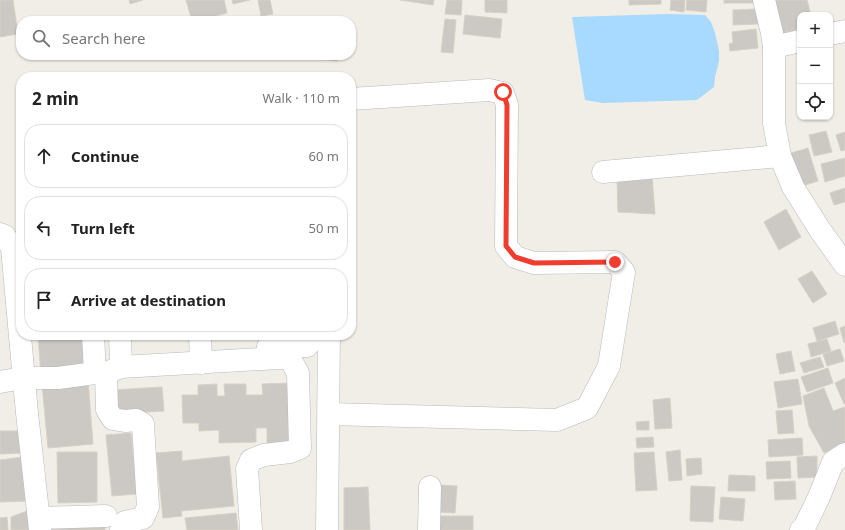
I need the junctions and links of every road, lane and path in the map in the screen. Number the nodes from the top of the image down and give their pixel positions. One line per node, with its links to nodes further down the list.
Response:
1 (764, 0): 5 (street)
2 (845, 30): 3 (street)
3 (833, 33)
4 (797, 42): 5 (street)
5 (774, 47): 7 (street)
6 (356, 99): 21 (street)
7 (780, 156): 8 (street); 10 (street)
8 (603, 172)
9 (0, 234): 11 (street)
10 (845, 265)
11 (16, 291)
12 (20, 340): 19 (street)
13 (93, 340): 19 (street)
14 (120, 340): 18 (street)
15 (313, 340): 17 (street)
16 (329, 340): 21 (street)
17 (201, 348): 18 (street); 26 (street)
18 (121, 367): 24 (street)
19 (24, 378): 20 (street); 25 (street)
20 (0, 382)
21 (329, 414): 27 (street)
22 (845, 454): 29 (street)
23 (430, 487): 28 (street)
24 (114, 523): 25 (street)
25 (40, 524)
26 (251, 530)
27 (327, 530)
28 (429, 530)
29 (801, 530)

